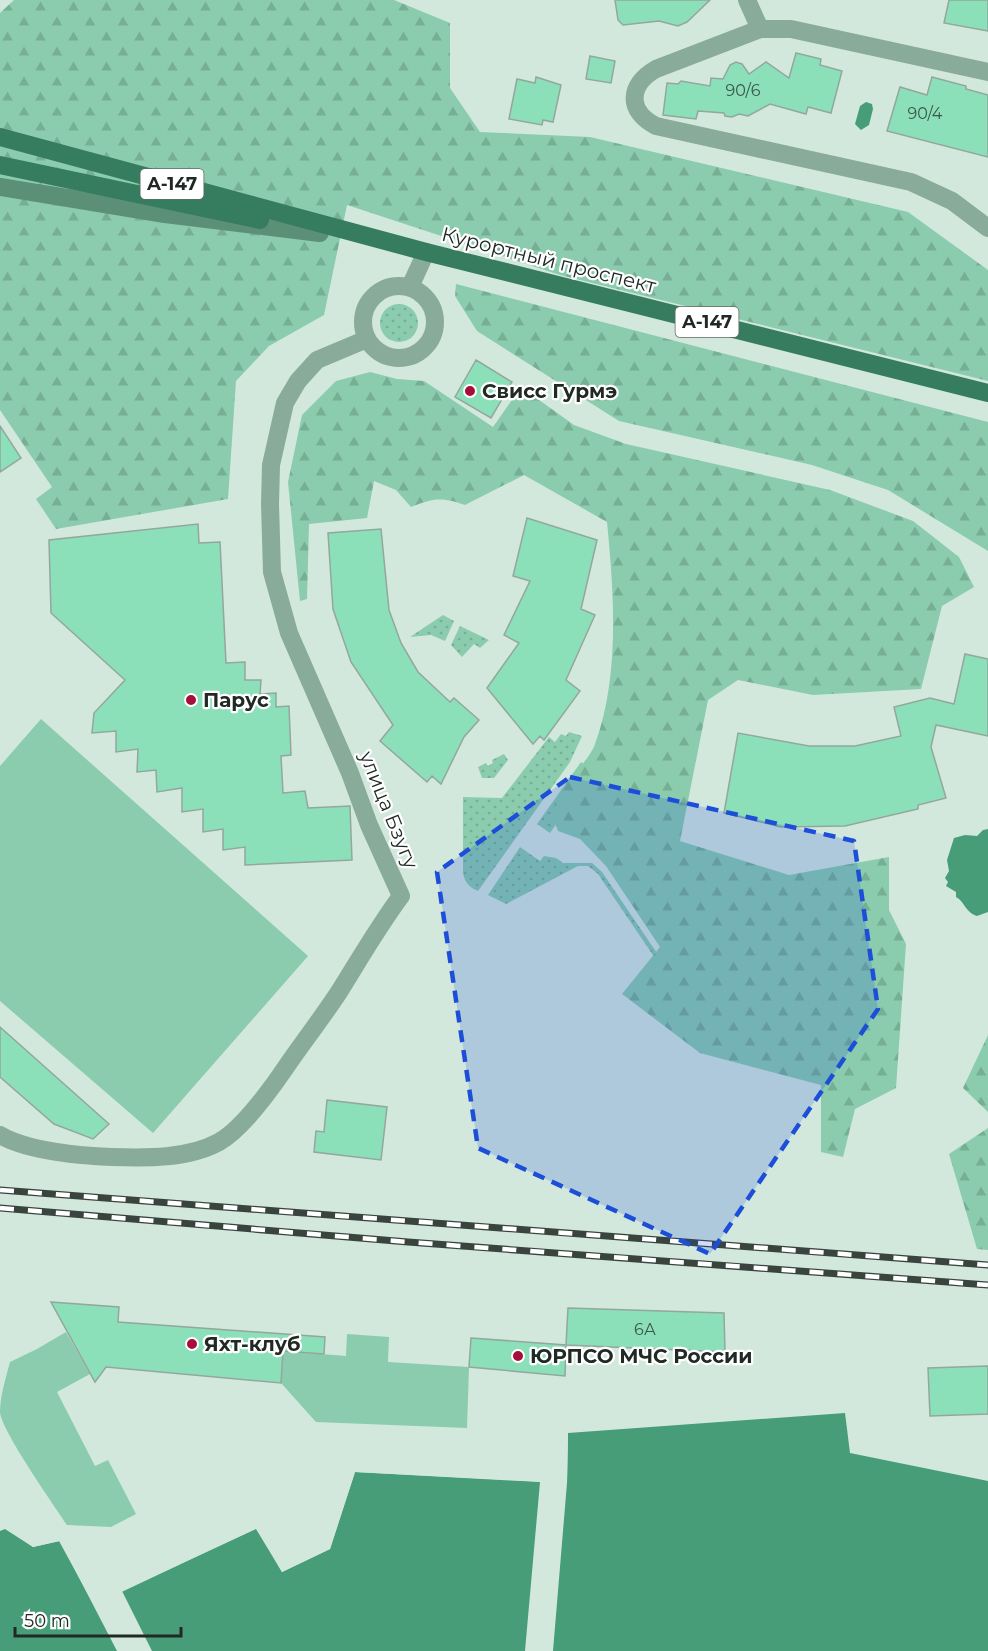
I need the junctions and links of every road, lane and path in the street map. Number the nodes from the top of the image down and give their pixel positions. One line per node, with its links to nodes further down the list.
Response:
1 (747, 0): 2 (street)
2 (760, 28): 3 (street); 7 (street)
3 (988, 72)
4 (0, 137): 8 (main road, Курортный проспект / А-147)
5 (0, 165): 9 (main road, Курортный проспект / А-147)
6 (0, 188): 9 (main road, А-147)
7 (988, 228)
8 (344, 231): 9 (main road, Курортный проспект / А-147); 10 (main road, Курортный проспект / А-147)
9 (320, 233)
10 (426, 252): 11 (street); 13 (main road, Курортный проспект / А-147)
11 (410, 288): 12 (street); 12 (street)
12 (367, 339): 14 (street, улица Бзугу)
13 (988, 393)
14 (0, 1136)

